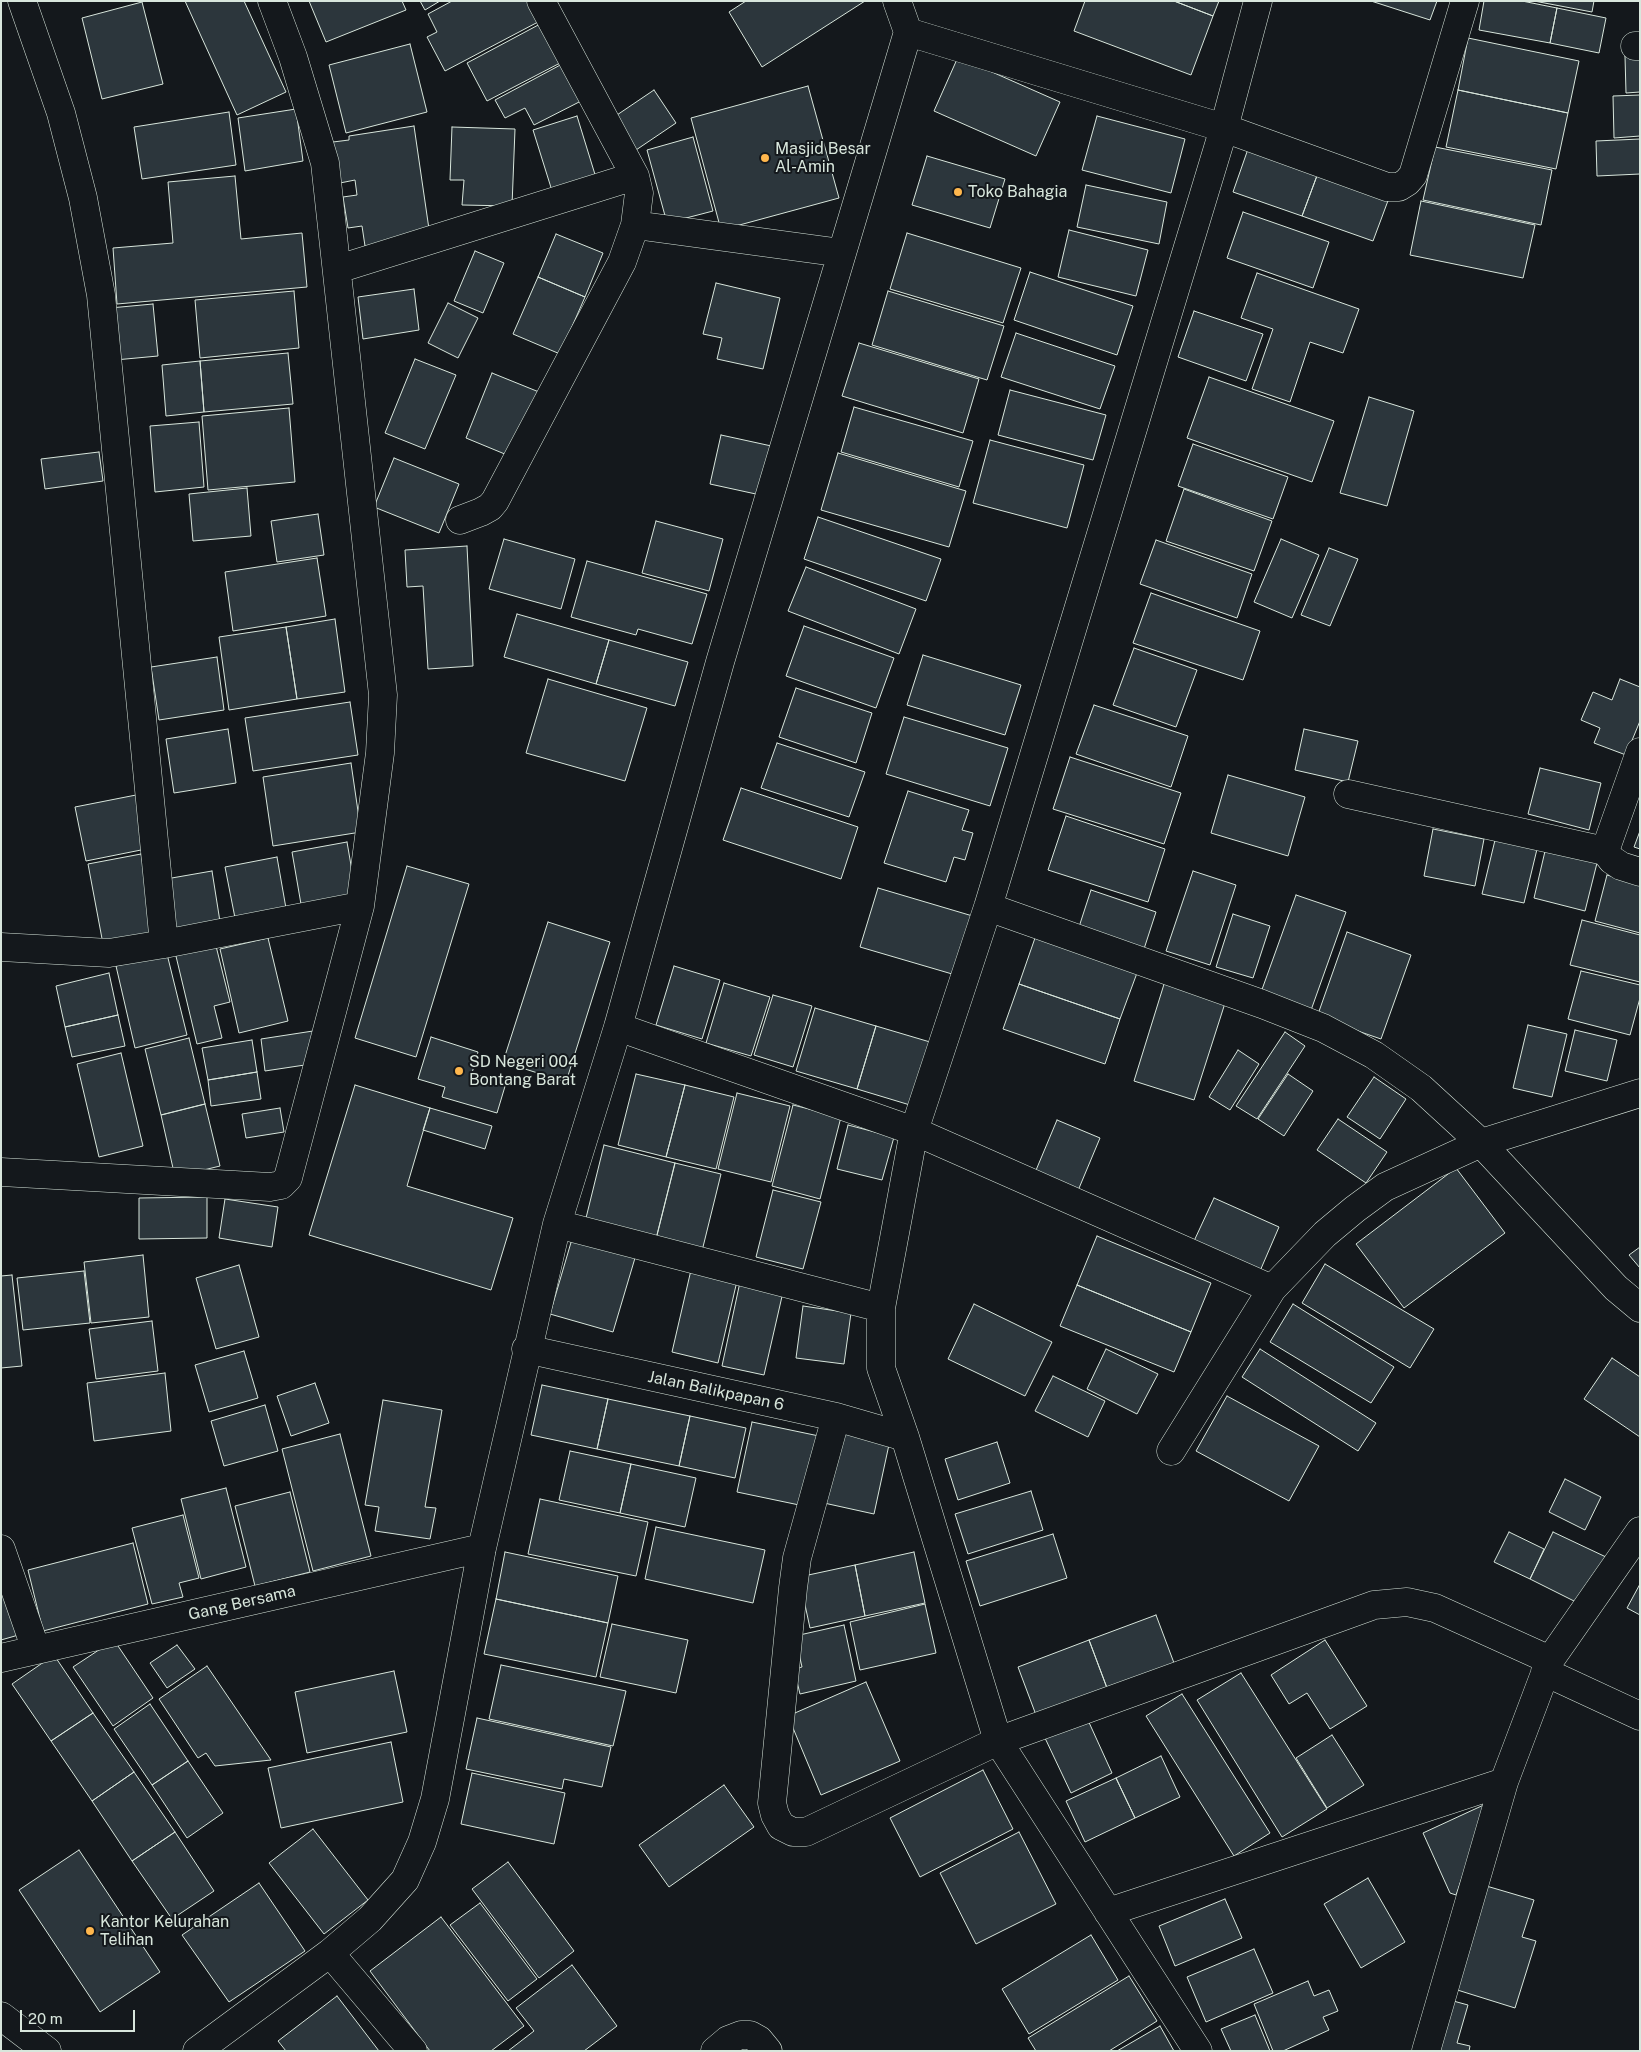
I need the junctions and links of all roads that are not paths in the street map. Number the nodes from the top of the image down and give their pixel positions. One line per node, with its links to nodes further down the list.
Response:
1 (22, 1): 20 (street)
2 (272, 1): 12 (street)
3 (541, 1): 9 (street)
4 (897, 1): 7 (street)
5 (1258, 1): 8 (street)
6 (1465, 1): 8 (street)
7 (908, 32): 8 (street); 11 (street)
8 (1224, 128): 19 (street)
9 (635, 176): 10 (street); 12 (street)
10 (634, 225): 11 (street); 13 (street)
11 (842, 253): 22 (street)
12 (338, 268): 18 (street)
13 (460, 520)
14 (1640, 752): 16 (street)
15 (1348, 794): 16 (street)
16 (1605, 851): 17 (street)
17 (1640, 872)
18 (360, 906): 20 (street); 26 (street)
19 (988, 906): 24 (street); 25 (street)
20 (164, 944): 21 (street)
21 (1, 947)
22 (618, 1027): 24 (street); 27 (street)
23 (1640, 1093): 25 (street)
24 (914, 1130): 28 (street); 29 (street)
25 (1481, 1143): 28 (street); 30 (street)
26 (1, 1172)
27 (556, 1224): 29 (street); 31 (street)
28 (1272, 1289): 34 (street)
29 (881, 1308): 33 (street)
30 (1640, 1308)
31 (526, 1349): 32 (street, Jalan Balikpapan 6); 36 (street)
32 (836, 1417): 33 (street, Jalan Balikpapan 6); 42 (street)
33 (905, 1437): 42 (street)
34 (1171, 1451)
35 (1640, 1530): 40 (street)
36 (482, 1548): 38 (street, Gang Bersama); 45 (street)
37 (1, 1549): 38 (street)
38 (36, 1650): 39 (street, Gang Bersama)
39 (1, 1658)
40 (1552, 1660): 41 (street); 42 (street); 43 (street)
41 (1640, 1716)
42 (998, 1741): 44 (street)
43 (1504, 1782): 44 (street); 53 (street)
44 (1108, 1912): 52 (street)
45 (330, 1953): 48 (street); 49 (street)
46 (1, 2016): 47 (street)
47 (47, 2051)
48 (197, 2051)
49 (413, 2051)
50 (715, 2051): 51 (street)
51 (768, 2051)
52 (1198, 2051)
53 (1426, 2051)

